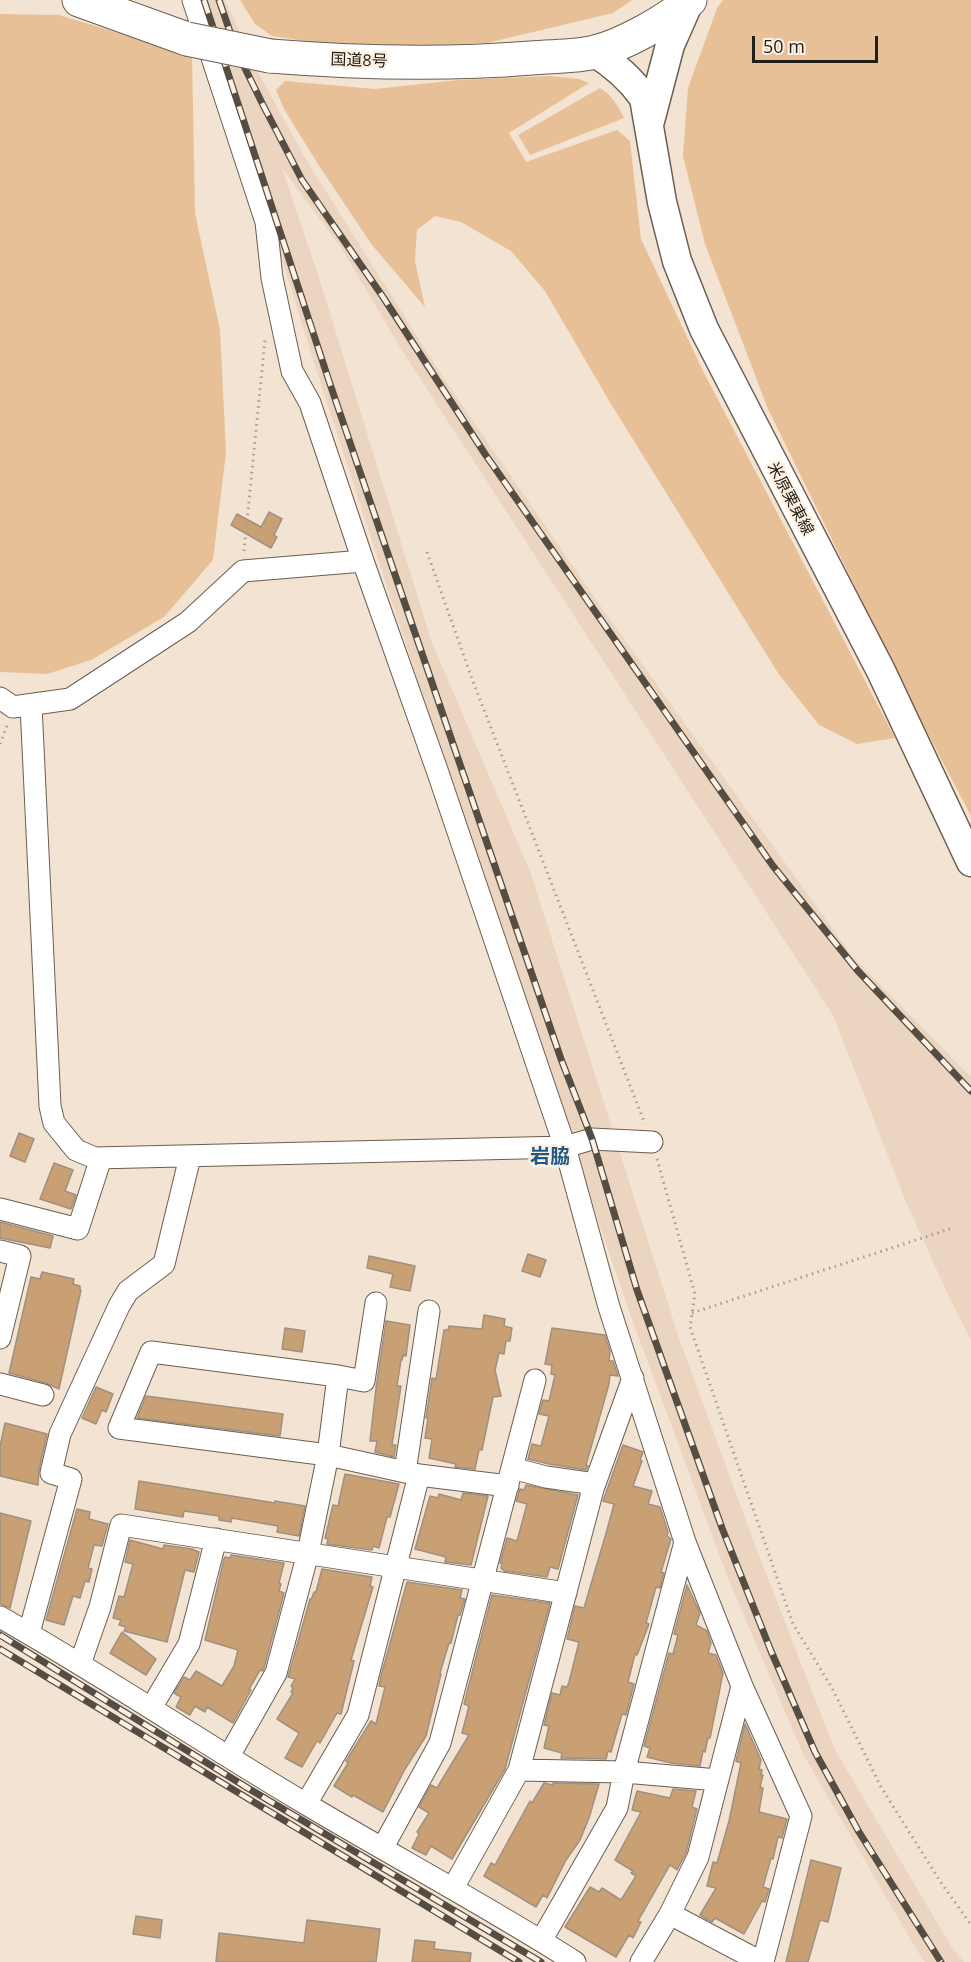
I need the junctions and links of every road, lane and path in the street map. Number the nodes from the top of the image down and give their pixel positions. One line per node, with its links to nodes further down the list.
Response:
1 (79, 0): 4 (highway, 国道8号, bridge)
2 (193, 0): 8 (street)
3 (690, 1): 4 (highway, 国道8号); 5 (main road, 米原栗東線)
4 (594, 52): 5 (main road, 米原栗東線)
5 (650, 121): 12 (main road, 米原栗東線)
6 (266, 337): 9 (path)
7 (428, 552): 13 (path)
8 (363, 561): 9 (street); 14 (street)
9 (243, 571): 11 (street)
10 (0, 698): 11 (street)
11 (31, 705): 16 (street)
12 (971, 862)
13 (652, 1142): 14 (street); 22 (path)
14 (565, 1147): 15 (street); 25 (street)
15 (190, 1157): 16 (street); 40 (street)
16 (101, 1158): 17 (street)
17 (0, 1209)
18 (953, 1228): 22 (path)
19 (0, 1251): 23 (street)
20 (376, 1303): 24 (street)
21 (429, 1311): 30 (street)
22 (692, 1313): 52 (path)
23 (0, 1338)
24 (338, 1376): 29 (street); 29 (street)
25 (633, 1378): 32 (street); 34 (street)
26 (535, 1380): 31 (street)
27 (0, 1384): 28 (street)
28 (43, 1395)
29 (328, 1455): 30 (street); 35 (street)
30 (412, 1473): 31 (street); 36 (street)
31 (510, 1477): 32 (street); 37 (street)
32 (595, 1484): 38 (street)
33 (216, 1539): 35 (street); 41 (street); 43 (street)
34 (685, 1542): 42 (street); 46 (street)
35 (308, 1553): 36 (street); 44 (street)
36 (395, 1566): 37 (street); 48 (street)
37 (483, 1580): 38 (street); 49 (street)
38 (566, 1593): 45 (street)
39 (0, 1617): 40 (street)
40 (29, 1634): 41 (street)
41 (80, 1664): 43 (street)
42 (742, 1686): 47 (street); 56 (street)
43 (151, 1708): 44 (street)
44 (229, 1756): 48 (street)
45 (519, 1770): 46 (street); 50 (street)
46 (624, 1772): 47 (street); 53 (street)
47 (718, 1780): 51 (street)
48 (306, 1804): 49 (street)
49 (383, 1847): 50 (street)
50 (453, 1888): 53 (street)
51 (670, 1914): 55 (street); 56 (street)
52 (971, 1925)
53 (541, 1941): 54 (street)
54 (575, 1962)
55 (641, 1962)
56 (762, 1962)

